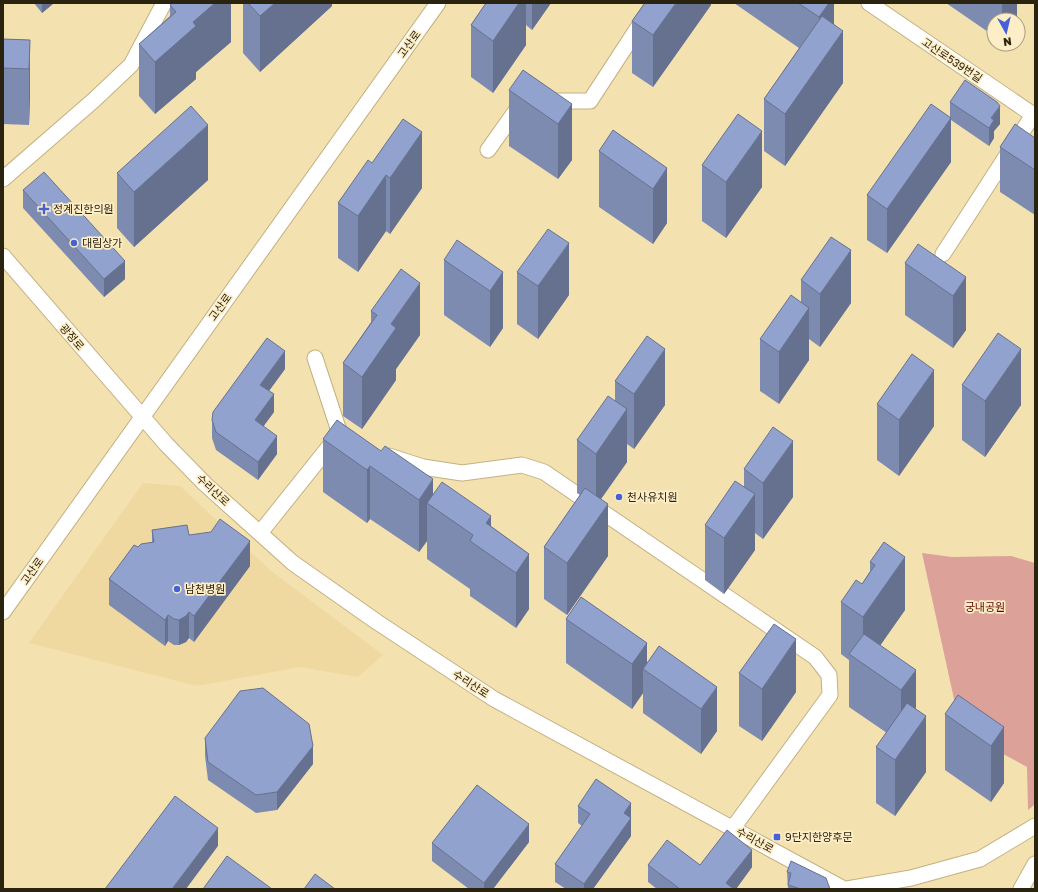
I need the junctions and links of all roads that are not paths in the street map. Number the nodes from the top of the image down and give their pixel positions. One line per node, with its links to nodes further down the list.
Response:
1 (164, 3): 7 (street)
2 (438, 3): 11 (street, 고산로)
3 (654, 3): 6 (street)
4 (869, 3): 5 (street, 고산로539번길)
5 (1034, 116): 8 (street)
6 (488, 150)
7 (3, 179)
8 (943, 254)
9 (3, 256): 11 (street, 광정로)
10 (315, 358): 13 (street)
11 (141, 418): 13 (street, 수리산로); 14 (street, 고산로)
12 (373, 450): 16 (street)
13 (260, 533): 16 (street, 수리산로)
14 (3, 612)
15 (1035, 826): 19 (street)
16 (733, 828): 18 (street, 수리산로)
17 (1035, 864): 20 (street)
18 (844, 889)
19 (847, 889)
20 (1021, 889)

